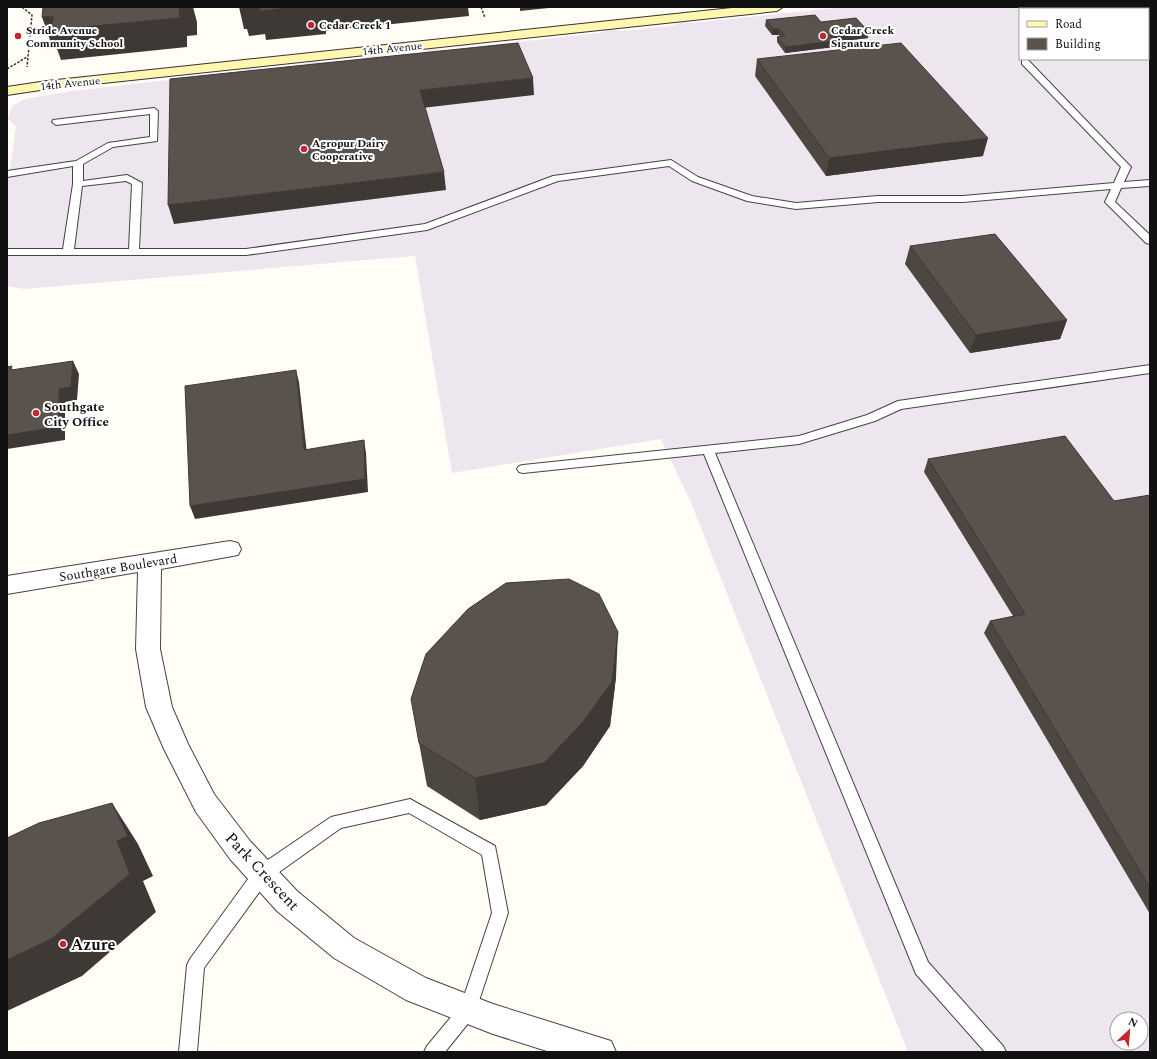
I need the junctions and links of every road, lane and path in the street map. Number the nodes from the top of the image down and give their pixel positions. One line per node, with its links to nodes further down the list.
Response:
1 (22, 7): 3 (path)
2 (777, 7): 7 (street, 14th Avenue)
3 (28, 57): 5 (path); 6 (path)
4 (1025, 62): 13 (lane)
5 (7, 69)
6 (26, 70)
7 (7, 91)
8 (56, 122): 9 (lane)
9 (78, 163): 10 (lane); 12 (lane)
10 (7, 174)
11 (1150, 183): 13 (lane)
12 (78, 184): 16 (lane); 17 (lane)
13 (1118, 186): 14 (lane); 17 (lane)
14 (1150, 241)
15 (7, 252): 16 (lane)
16 (68, 252): 17 (lane)
17 (134, 252)
18 (1150, 370): 19 (lane)
19 (708, 450): 20 (lane); 29 (lane)
20 (523, 469)
21 (230, 549): 22 (street, Southgate Boulevard)
22 (150, 562): 23 (street, Southgate Boulevard); 24 (street, Park Crescent)
23 (7, 585)
24 (262, 874): 25 (street, Park Crescent); 25 (lane); 26 (lane)
25 (468, 1010): 27 (lane); 28 (street, Park Crescent)
26 (188, 1052)
27 (433, 1052)
28 (600, 1052)
29 (997, 1052)

